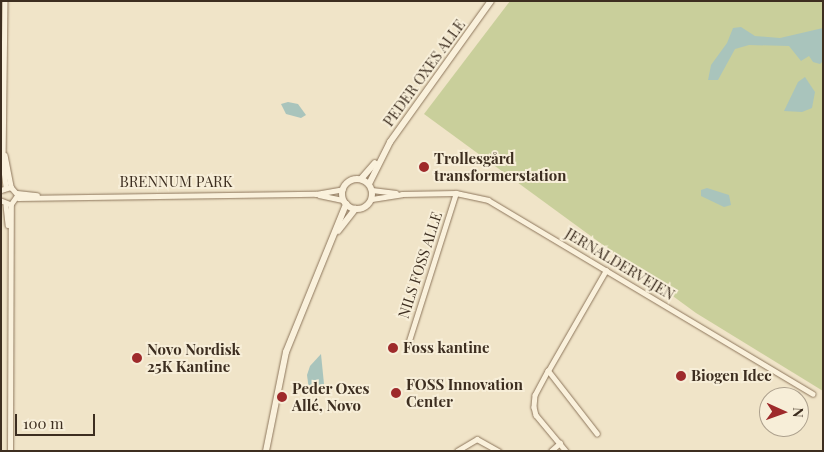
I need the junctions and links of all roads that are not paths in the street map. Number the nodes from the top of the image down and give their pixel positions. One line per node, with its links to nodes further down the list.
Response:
1 (5, 1): 8 (street)
2 (486, 1): 4 (street)
3 (491, 1): 4 (street, PEDER OXES ALLE)
4 (469, 32): 5 (street, PEDER OXES ALLE)
5 (378, 160): 6 (street, PEDER OXES ALLE); 7 (street, PEDER OXES ALLE)
6 (361, 179): 7 (street); 9 (street)
7 (370, 187): 12 (street, JERNALDERVEJEN); 14 (street)
8 (6, 188): 13 (street)
9 (343, 189): 11 (street, BRENNUM PARK); 16 (street)
10 (456, 193): 12 (street, JERNALDERVEJEN); 20 (street, JERNALDERVEJEN); 21 (street, NILS FOSS ALLE)
11 (316, 194): 13 (street, BRENNUM PARK); 16 (street, BRENNUM PARK)
12 (402, 194): 14 (street, JERNALDERVEJEN)
13 (17, 195): 17 (street)
14 (372, 198): 18 (street)
15 (1, 201): 17 (street)
16 (345, 202): 18 (street); 19 (street)
17 (9, 205): 27 (street)
18 (355, 209): 19 (street)
19 (334, 236): 28 (street)
20 (606, 270): 22 (street); 23 (street, JERNALDERVEJEN)
21 (408, 344)
22 (548, 371): 24 (street); 25 (street)
23 (812, 394)
24 (597, 434)
25 (560, 443): 30 (street); 31 (street)
26 (457, 450): 29 (street)
27 (10, 451)
28 (266, 451)
29 (499, 451)
30 (551, 451)
31 (566, 451)

